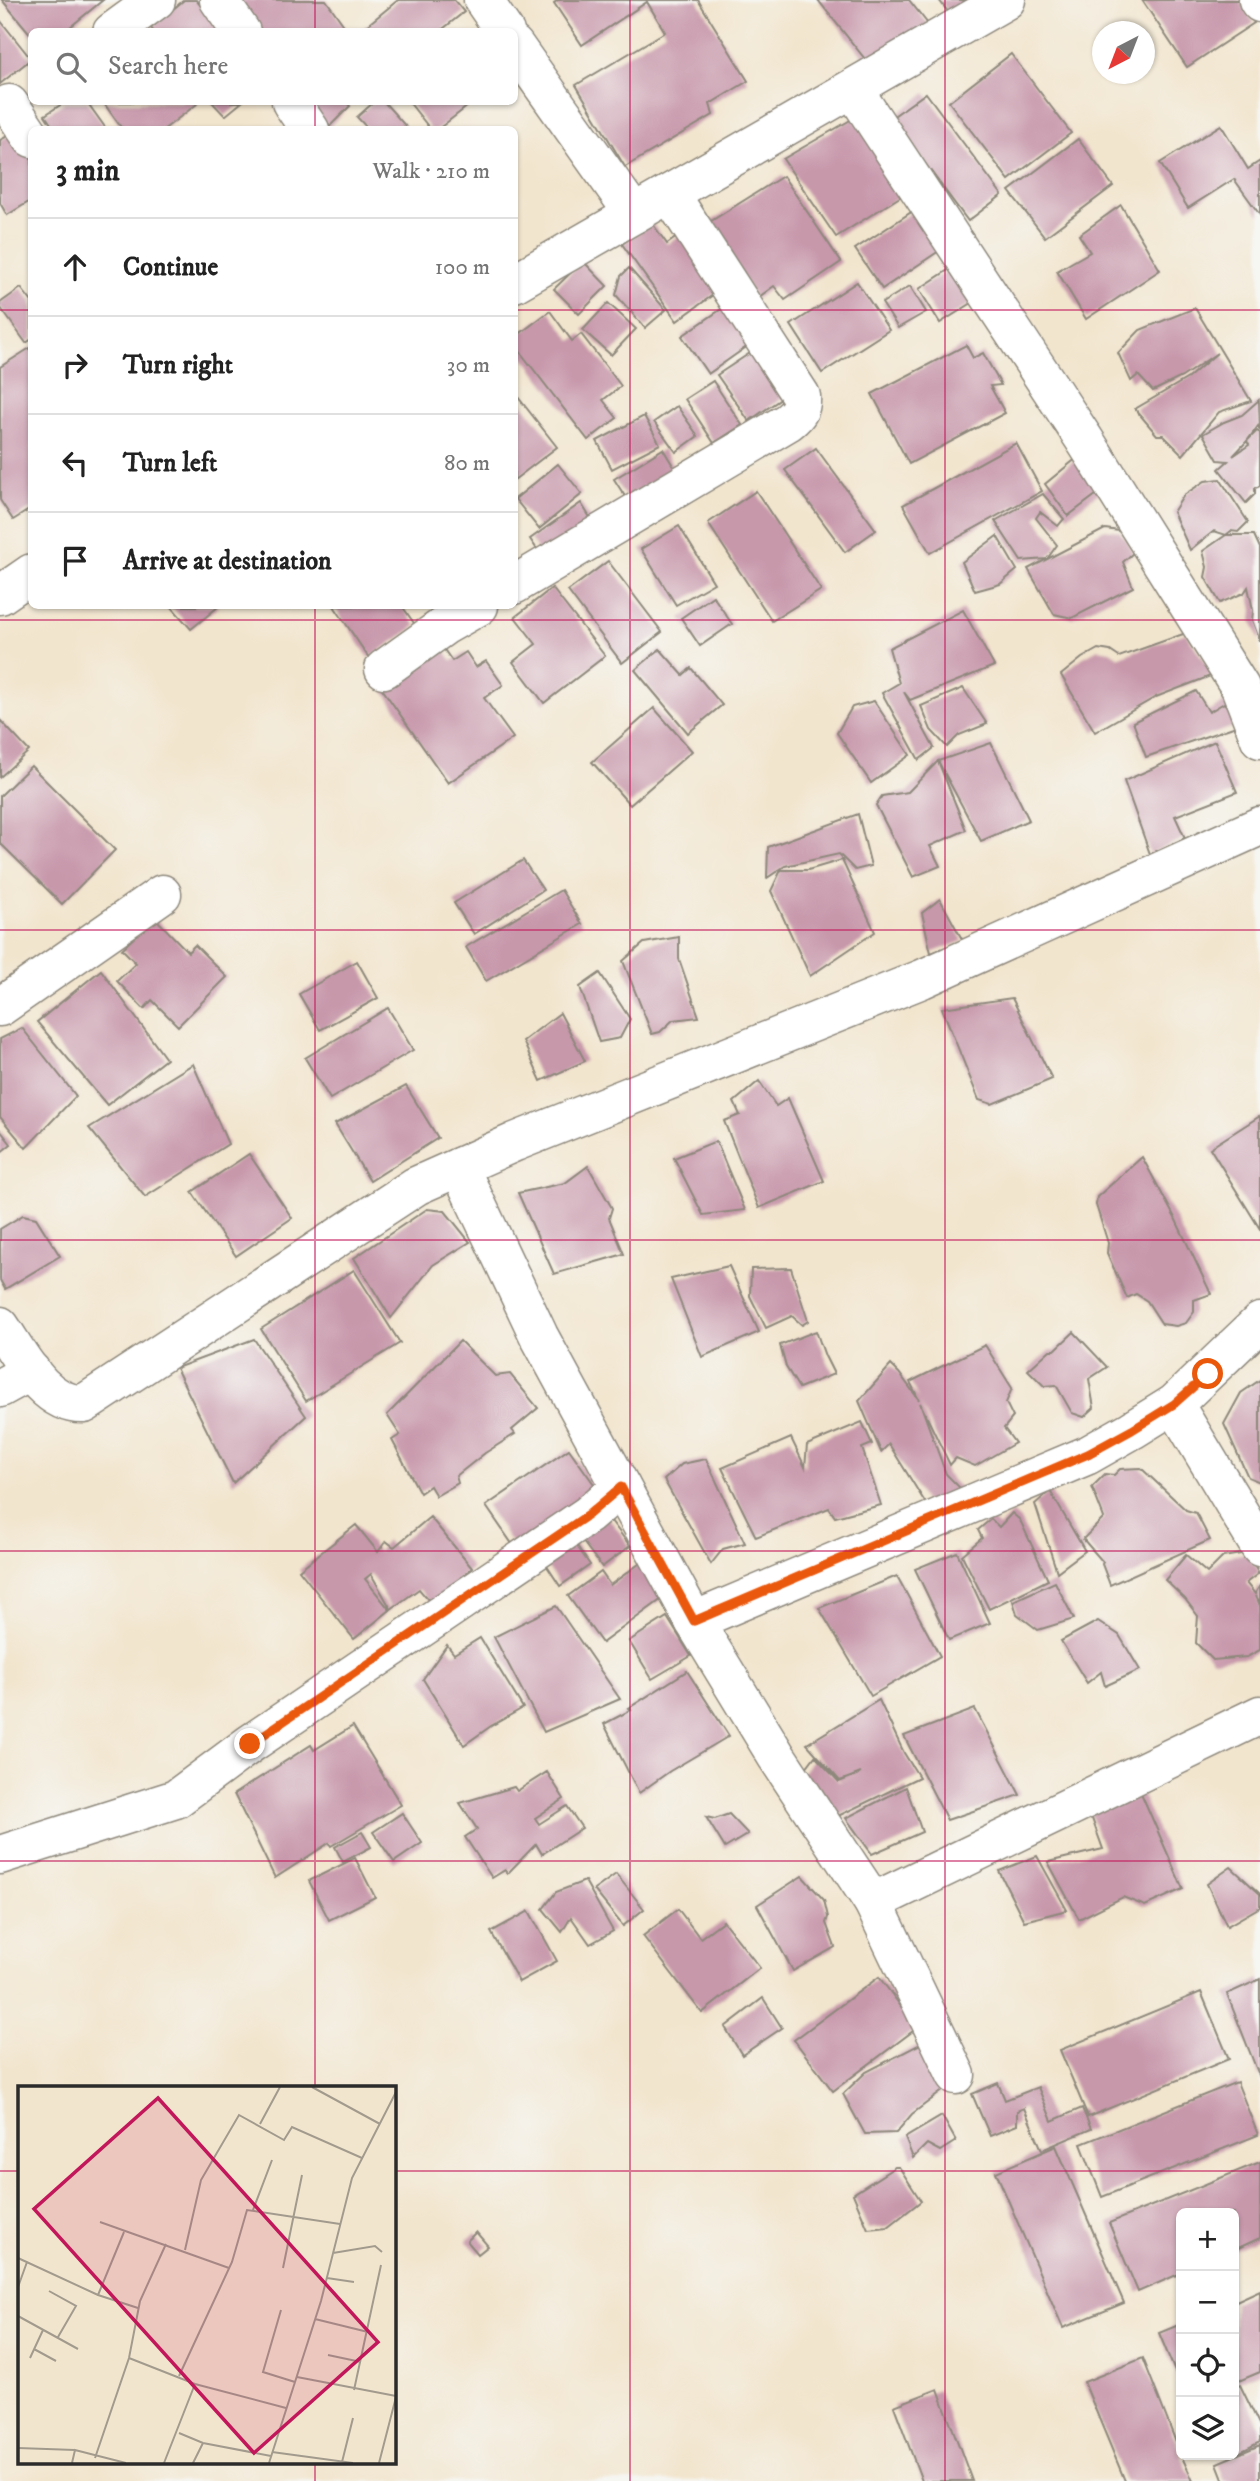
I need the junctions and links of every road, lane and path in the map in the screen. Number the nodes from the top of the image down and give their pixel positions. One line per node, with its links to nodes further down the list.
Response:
1 (156, 0): 5 (street)
2 (219, 0): 6 (street)
3 (483, 0): 7 (street)
4 (1006, 0): 9 (street)
5 (118, 28)
6 (238, 28)
7 (502, 28)
8 (518, 51): 15 (street)
9 (853, 89): 14 (street); 22 (street)
10 (14, 101): 13 (street)
11 (293, 105): 12 (street)
12 (307, 126)
13 (28, 130)
14 (670, 194): 15 (street); 18 (street)
15 (634, 214): 16 (street)
16 (518, 281)
17 (28, 576): 19 (street)
18 (518, 583)
19 (0, 595)
20 (475, 609): 21 (street)
21 (384, 669)
22 (1250, 681): 23 (street)
23 (1260, 739)
24 (1260, 826): 27 (street)
25 (162, 894): 26 (street)
26 (0, 1007)
27 (459, 1167): 30 (street); 32 (street)
28 (1260, 1322): 31 (street)
29 (0, 1326): 30 (street)
30 (16, 1379)
31 (1174, 1404): 33 (street); 34 (street)
32 (621, 1487): 34 (street); 36 (street)
33 (1260, 1547)
34 (694, 1621): 37 (street)
35 (1260, 1715): 37 (street)
36 (0, 1855)
37 (873, 1902): 38 (street)
38 (956, 2075)

